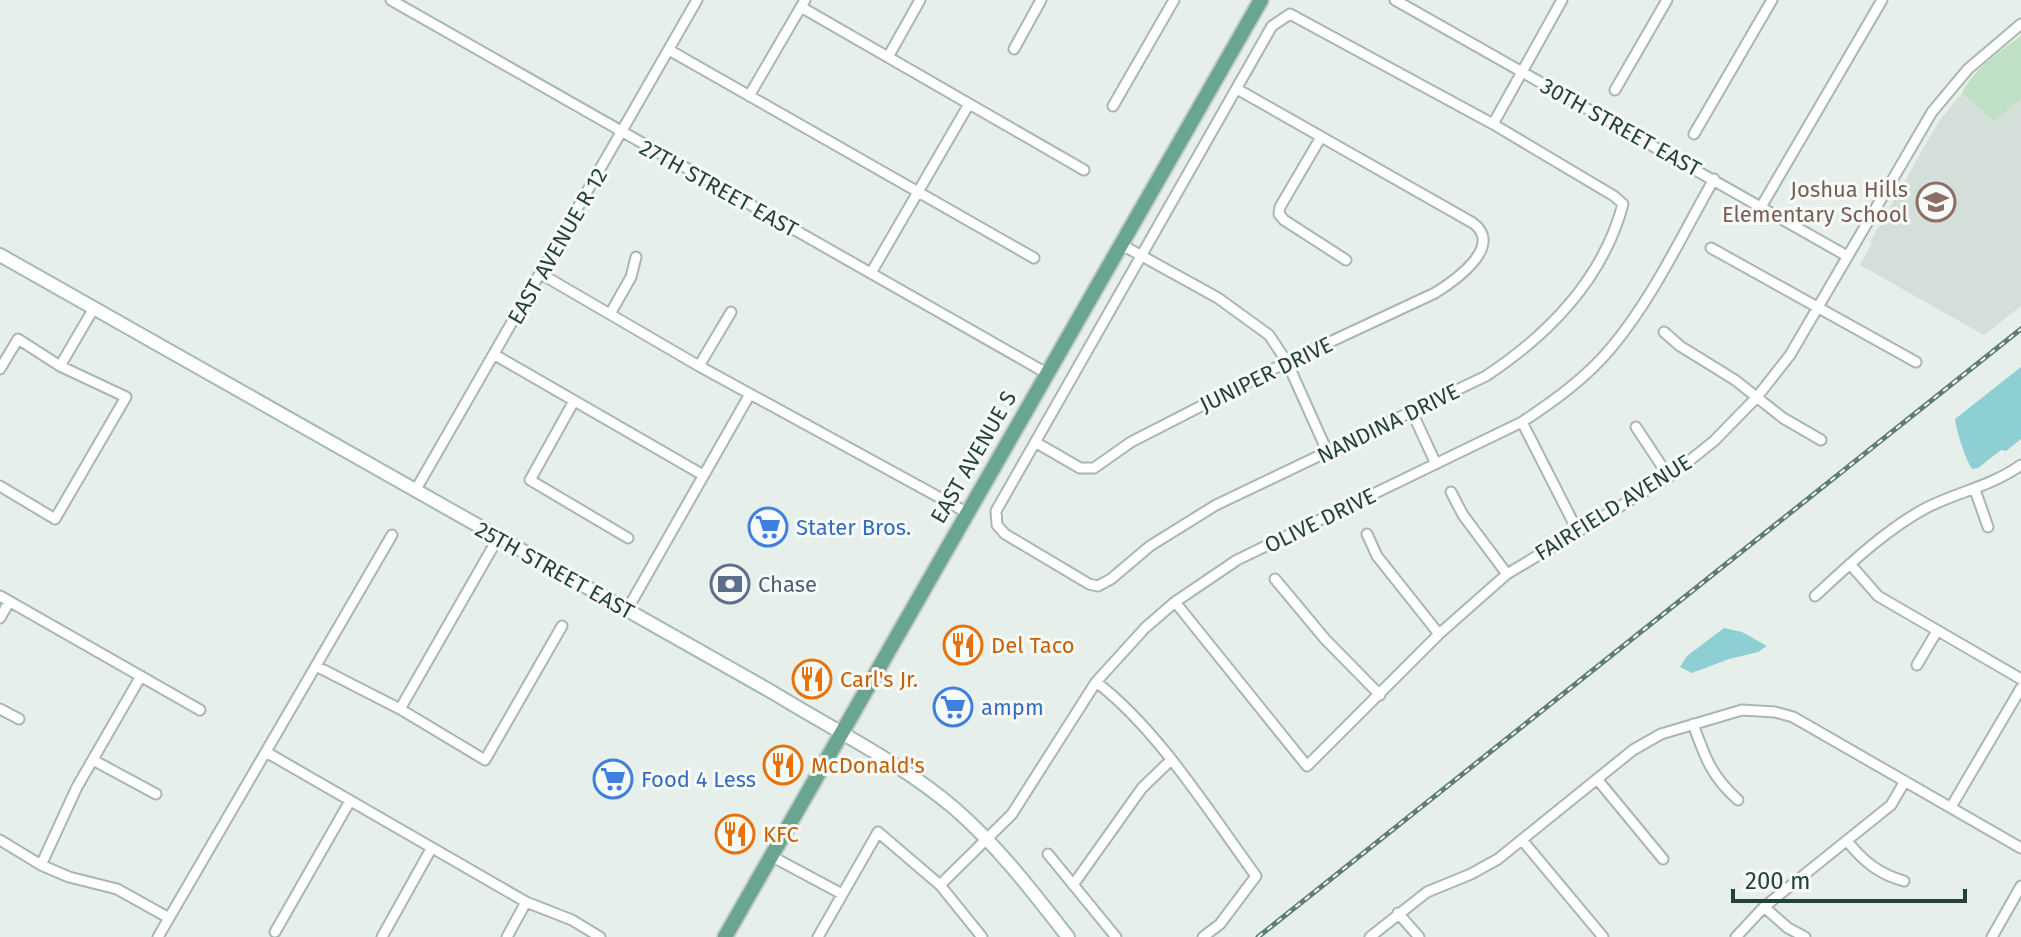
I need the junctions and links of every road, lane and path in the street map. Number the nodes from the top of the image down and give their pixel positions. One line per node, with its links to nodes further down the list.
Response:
1 (391, 0): 25 (street, 27TH STREET EAST)
2 (697, 0): 16 (street, EAST AVENUE R 12)
3 (920, 0): 17 (street)
4 (1041, 0): 15 (street)
5 (1174, 0): 23 (street)
6 (1261, 0): 32 (main road, EAST AVENUE S)
7 (1395, 0): 18 (street, 30TH STREET EAST)
8 (1562, 0): 18 (street)
9 (1667, 0): 20 (street)
10 (1772, 0): 26 (street)
11 (1867, 0): 12 (street)
12 (1880, 3): 31 (street)
13 (803, 4): 17 (street); 21 (street)
14 (2021, 24): 35 (street, FAIRFIELD AVENUE)
15 (1014, 49)
16 (669, 50): 21 (street); 25 (street, EAST AVENUE R 12)
17 (888, 57): 22 (street)
18 (1523, 71): 24 (street); 29 (street, 30TH STREET EAST)
19 (1237, 89): 24 (street, EAST AVENUE S); 27 (street); 37 (street, EAST AVENUE S)
20 (1615, 90)
21 (749, 96): 30 (street)
22 (969, 104): 28 (street); 30 (street)
23 (1113, 106)
24 (1493, 124): 57 (street, NANDINA DRIVE)
25 (622, 133): 40 (street, 27TH STREET EAST); 41 (street, EAST AVENUE R 12)
26 (1694, 134)
27 (1321, 137): 39 (street); 48 (street, JUNIPER DRIVE)
28 (1084, 170)
29 (1714, 179): 31 (street, 30TH STREET EAST); 58 (street, OLIVE DRIVE)
30 (918, 192): 38 (street); 40 (street)
31 (1761, 207): 35 (street, 30TH STREET EAST)
32 (1122, 245): 37 (street); 53 (main road, EAST AVENUE S)
33 (1711, 248): 43 (street)
34 (0, 255): 42 (main road, 25TH STREET EAST)
35 (1847, 256): 43 (street, FAIRFIELD AVENUE)
36 (636, 257): 45 (street)
37 (1141, 257): 48 (street); 61 (street, EAST AVENUE S)
38 (1034, 258)
39 (1346, 260)
40 (871, 273): 53 (street, 27TH STREET EAST)
41 (541, 274): 45 (street); 47 (street, EAST AVENUE R 12)
42 (94, 308): 50 (street); 69 (main road, 25TH STREET EAST)
43 (1818, 308): 49 (street); 55 (street, FAIRFIELD AVENUE)
44 (731, 312): 51 (street)
45 (610, 314): 51 (street)
46 (1664, 332): 55 (street)
47 (495, 355): 56 (street); 69 (street, EAST AVENUE R 12)
48 (1287, 362): 61 (street, JUNIPER DRIVE); 62 (street)
49 (1916, 362)
50 (60, 366): 52 (street); 67 (street)
51 (699, 366): 54 (street)
52 (0, 369)
53 (1048, 374): 71 (main road, EAST AVENUE S)
54 (750, 394): 65 (street); 71 (street)
55 (1757, 397): 60 (street); 66 (street, FAIRFIELD AVENUE)
56 (574, 401): 65 (street); 77 (street)
57 (1412, 412): 62 (street, NANDINA DRIVE); 63 (street)
58 (1522, 422): 63 (street, OLIVE DRIVE); 73 (street)
59 (1636, 427): 66 (street)
60 (1821, 440)
61 (1035, 442): 81 (street, EAST AVENUE S)
62 (1327, 451): 81 (street, NANDINA DRIVE)
63 (1436, 464): 84 (street, OLIVE DRIVE)
64 (2021, 465): 68 (street)
65 (703, 475): 85 (street)
66 (1669, 477): 73 (street, FAIRFIELD AVENUE)
67 (0, 486)
68 (1975, 490): 72 (street); 78 (street)
69 (415, 491): 76 (main road, 25TH STREET EAST)
70 (1451, 492): 79 (street)
71 (966, 512): 102 (main road, EAST AVENUE S)
72 (1988, 527)
73 (1577, 530): 79 (street, FAIRFIELD AVENUE)
74 (1367, 534): 89 (street)
75 (392, 535): 91 (street)
76 (498, 538): 85 (main road, 25TH STREET EAST); 98 (street)
77 (628, 538)
78 (1850, 564): 82 (street); 88 (street)
79 (1507, 574): 89 (street, FAIRFIELD AVENUE)
80 (1275, 579): 96 (street)
81 (1098, 586)
82 (1815, 596)
83 (5, 599): 86 (street); 92 (street)
84 (1175, 602): 94 (street, OLIVE DRIVE); 96 (street, FAIRFIELD AVENUE)
85 (627, 610): 102 (main road, 25TH STREET EAST)
86 (0, 618)
87 (562, 626): 98 (street)
88 (1937, 631): 90 (street); 93 (street)
89 (1439, 634): 96 (street, FAIRFIELD AVENUE)
90 (1917, 665)
91 (316, 666): 98 (street); 103 (street)
92 (141, 676): 99 (street); 104 (street)
93 (2021, 679)
94 (1096, 682): 105 (street); 113 (street, OLIVE DRIVE)
95 (2021, 688): 111 (street)
96 (1380, 695)
97 (0, 709): 100 (street)
98 (400, 709)
99 (200, 710)
100 (19, 719)
101 (1693, 724): 106 (street); 107 (street); 109 (street)
102 (840, 734): 113 (main road, 25TH STREET EAST); 119 (main road, EAST AVENUE S)
103 (266, 752): 110 (street); 130 (street)
104 (93, 760): 108 (street); 121 (street)
105 (1170, 761): 124 (street); 141 (street)
106 (1597, 779): 114 (street); 120 (street)
107 (1905, 781): 111 (street); 115 (street)
108 (156, 794)
109 (1738, 800)
110 (350, 801): 117 (street); 131 (street)
111 (1951, 807): 116 (street)
112 (0, 840): 121 (street)
113 (987, 840): 123 (street, OLIVE DRIVE); 139 (main road, 25TH STREET EAST)
114 (1522, 840): 129 (street); 144 (street)
115 (1847, 841): 122 (street); 128 (street)
116 (2021, 848)
117 (431, 849): 127 (street); 133 (street)
118 (1048, 854): 124 (street)
119 (771, 856): 126 (street); 136 (main road, EAST AVENUE S)
120 (1663, 859)
121 (41, 865): 130 (street)
122 (1904, 881)
123 (940, 885): 126 (street); 138 (street)
124 (1073, 885): 140 (street)
125 (2021, 886): 147 (street)
126 (842, 894): 137 (street)
127 (526, 902): 134 (street); 135 (street)
128 (1764, 907): 145 (street); 146 (street)
129 (1398, 913): 142 (street); 143 (street)
130 (169, 918): 132 (street)
131 (275, 932)
132 (158, 937)
133 (382, 937)
134 (507, 937)
135 (600, 937)
136 (725, 937)
137 (818, 937)
138 (982, 937)
139 (1068, 937)
140 (1116, 937)
141 (1203, 937)
142 (1370, 937)
143 (1419, 937)
144 (1603, 937)
145 (1736, 937)
146 (1805, 937)
147 (1992, 937)

